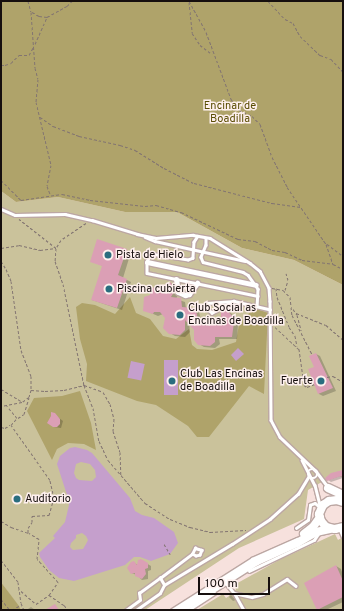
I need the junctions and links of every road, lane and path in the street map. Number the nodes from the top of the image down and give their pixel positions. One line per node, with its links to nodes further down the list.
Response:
1 (28, 1): 5 (path)
2 (72, 1): 6 (path)
3 (189, 1): 8 (path); 8 (path)
4 (268, 1): 10 (path)
5 (31, 12): 6 (path); 7 (path)
6 (47, 17): 7 (path)
7 (35, 45): 9 (path); 11 (path)
8 (213, 54): 14 (path)
9 (1, 65)
10 (343, 72)
11 (40, 117): 13 (path); 14 (path)
12 (1, 180): 13 (path)
13 (50, 194): 30 (path)
14 (301, 207): 21 (path)
15 (1, 209): 16 (lane)
16 (15, 215): 17 (lane); 23 (path)
17 (92, 220): 18 (lane); 23 (path)
18 (138, 234): 19 (lane); 24 (lane)
19 (198, 236): 20 (lane); 24 (lane)
20 (206, 237): 25 (lane); 29 (lane)
21 (326, 244): 26 (path); 30 (path)
22 (1, 248): 23 (path)
23 (56, 248): 53 (path)
24 (194, 250): 25 (lane); 28 (lane)
25 (203, 251): 29 (lane); 35 (lane)
26 (343, 256)
27 (1, 261): 55 (path)
28 (147, 262): 33 (lane); 35 (street)
29 (250, 263): 36 (lane)
30 (333, 264): 31 (path)
31 (343, 269)
32 (286, 273): 38 (path)
33 (176, 279): 34 (lane); 34 (street)
34 (197, 283): 39 (lane)
35 (256, 285): 39 (lane)
36 (269, 288): 37 (path); 43 (lane)
37 (276, 288): 38 (path); 48 (path)
38 (284, 291): 42 (path)
39 (258, 296): 41 (lane)
40 (234, 302): 40 (lane); 41 (lane)
41 (257, 306): 43 (lane)
42 (292, 308): 44 (path); 46 (path)
43 (270, 309): 45 (lane)
44 (296, 313): 46 (path); 47 (path)
45 (270, 324): 48 (path); 63 (lane)
46 (301, 331): 49 (path)
47 (343, 340)
48 (297, 347): 52 (path)
49 (312, 354)
50 (327, 377): 51 (path)
51 (343, 382)
52 (315, 384)
53 (84, 385): 55 (path); 65 (path); 65 (path)
54 (1, 388): 57 (path)
55 (32, 390): 56 (path)
56 (29, 397): 57 (path); 60 (path)
57 (22, 402): 59 (path)
58 (1, 406): 59 (path)
59 (7, 406): 60 (path)
60 (17, 418): 61 (path)
61 (11, 425): 62 (path); 75 (path)
62 (1, 426)
63 (300, 457): 64 (lane); 66 (lane)
64 (316, 470): 66 (lane); 66 (lane); 67 (lane)
65 (122, 476): 72 (path)
66 (309, 476): 69 (lane); 72 (lane)
67 (328, 488): 68 (main road)
68 (341, 500): 69 (main road)
69 (320, 511): 71 (lane); 73 (main road); 76 (main road)
70 (1, 521): 75 (path)
71 (296, 528)
72 (254, 529): 84 (lane)
73 (326, 529): 74 (main road); 80 (main road); 83 (lane)
74 (342, 530)
75 (28, 533): 88 (path)
76 (300, 538): 80 (main road); 96 (lane)
77 (164, 544): 78 (path)
78 (170, 554)
79 (192, 554): 82 (lane)
80 (271, 555): 83 (main road)
81 (1, 560): 86 (path)
82 (160, 578): 84 (lane); 94 (lane)
83 (226, 583): 87 (lane); 97 (main road); 98 (lane)
84 (164, 585): 95 (lane)
85 (296, 586): 87 (lane)
86 (21, 591): 88 (path); 92 (path)
87 (234, 594): 99 (lane)
88 (49, 595): 93 (path)
89 (1, 599): 91 (path)
90 (19, 606): 91 (path)
91 (11, 610)
92 (24, 610)
93 (68, 610)
94 (126, 610)
95 (136, 610)
96 (172, 610)
97 (180, 610)
98 (188, 610)
99 (244, 610)

